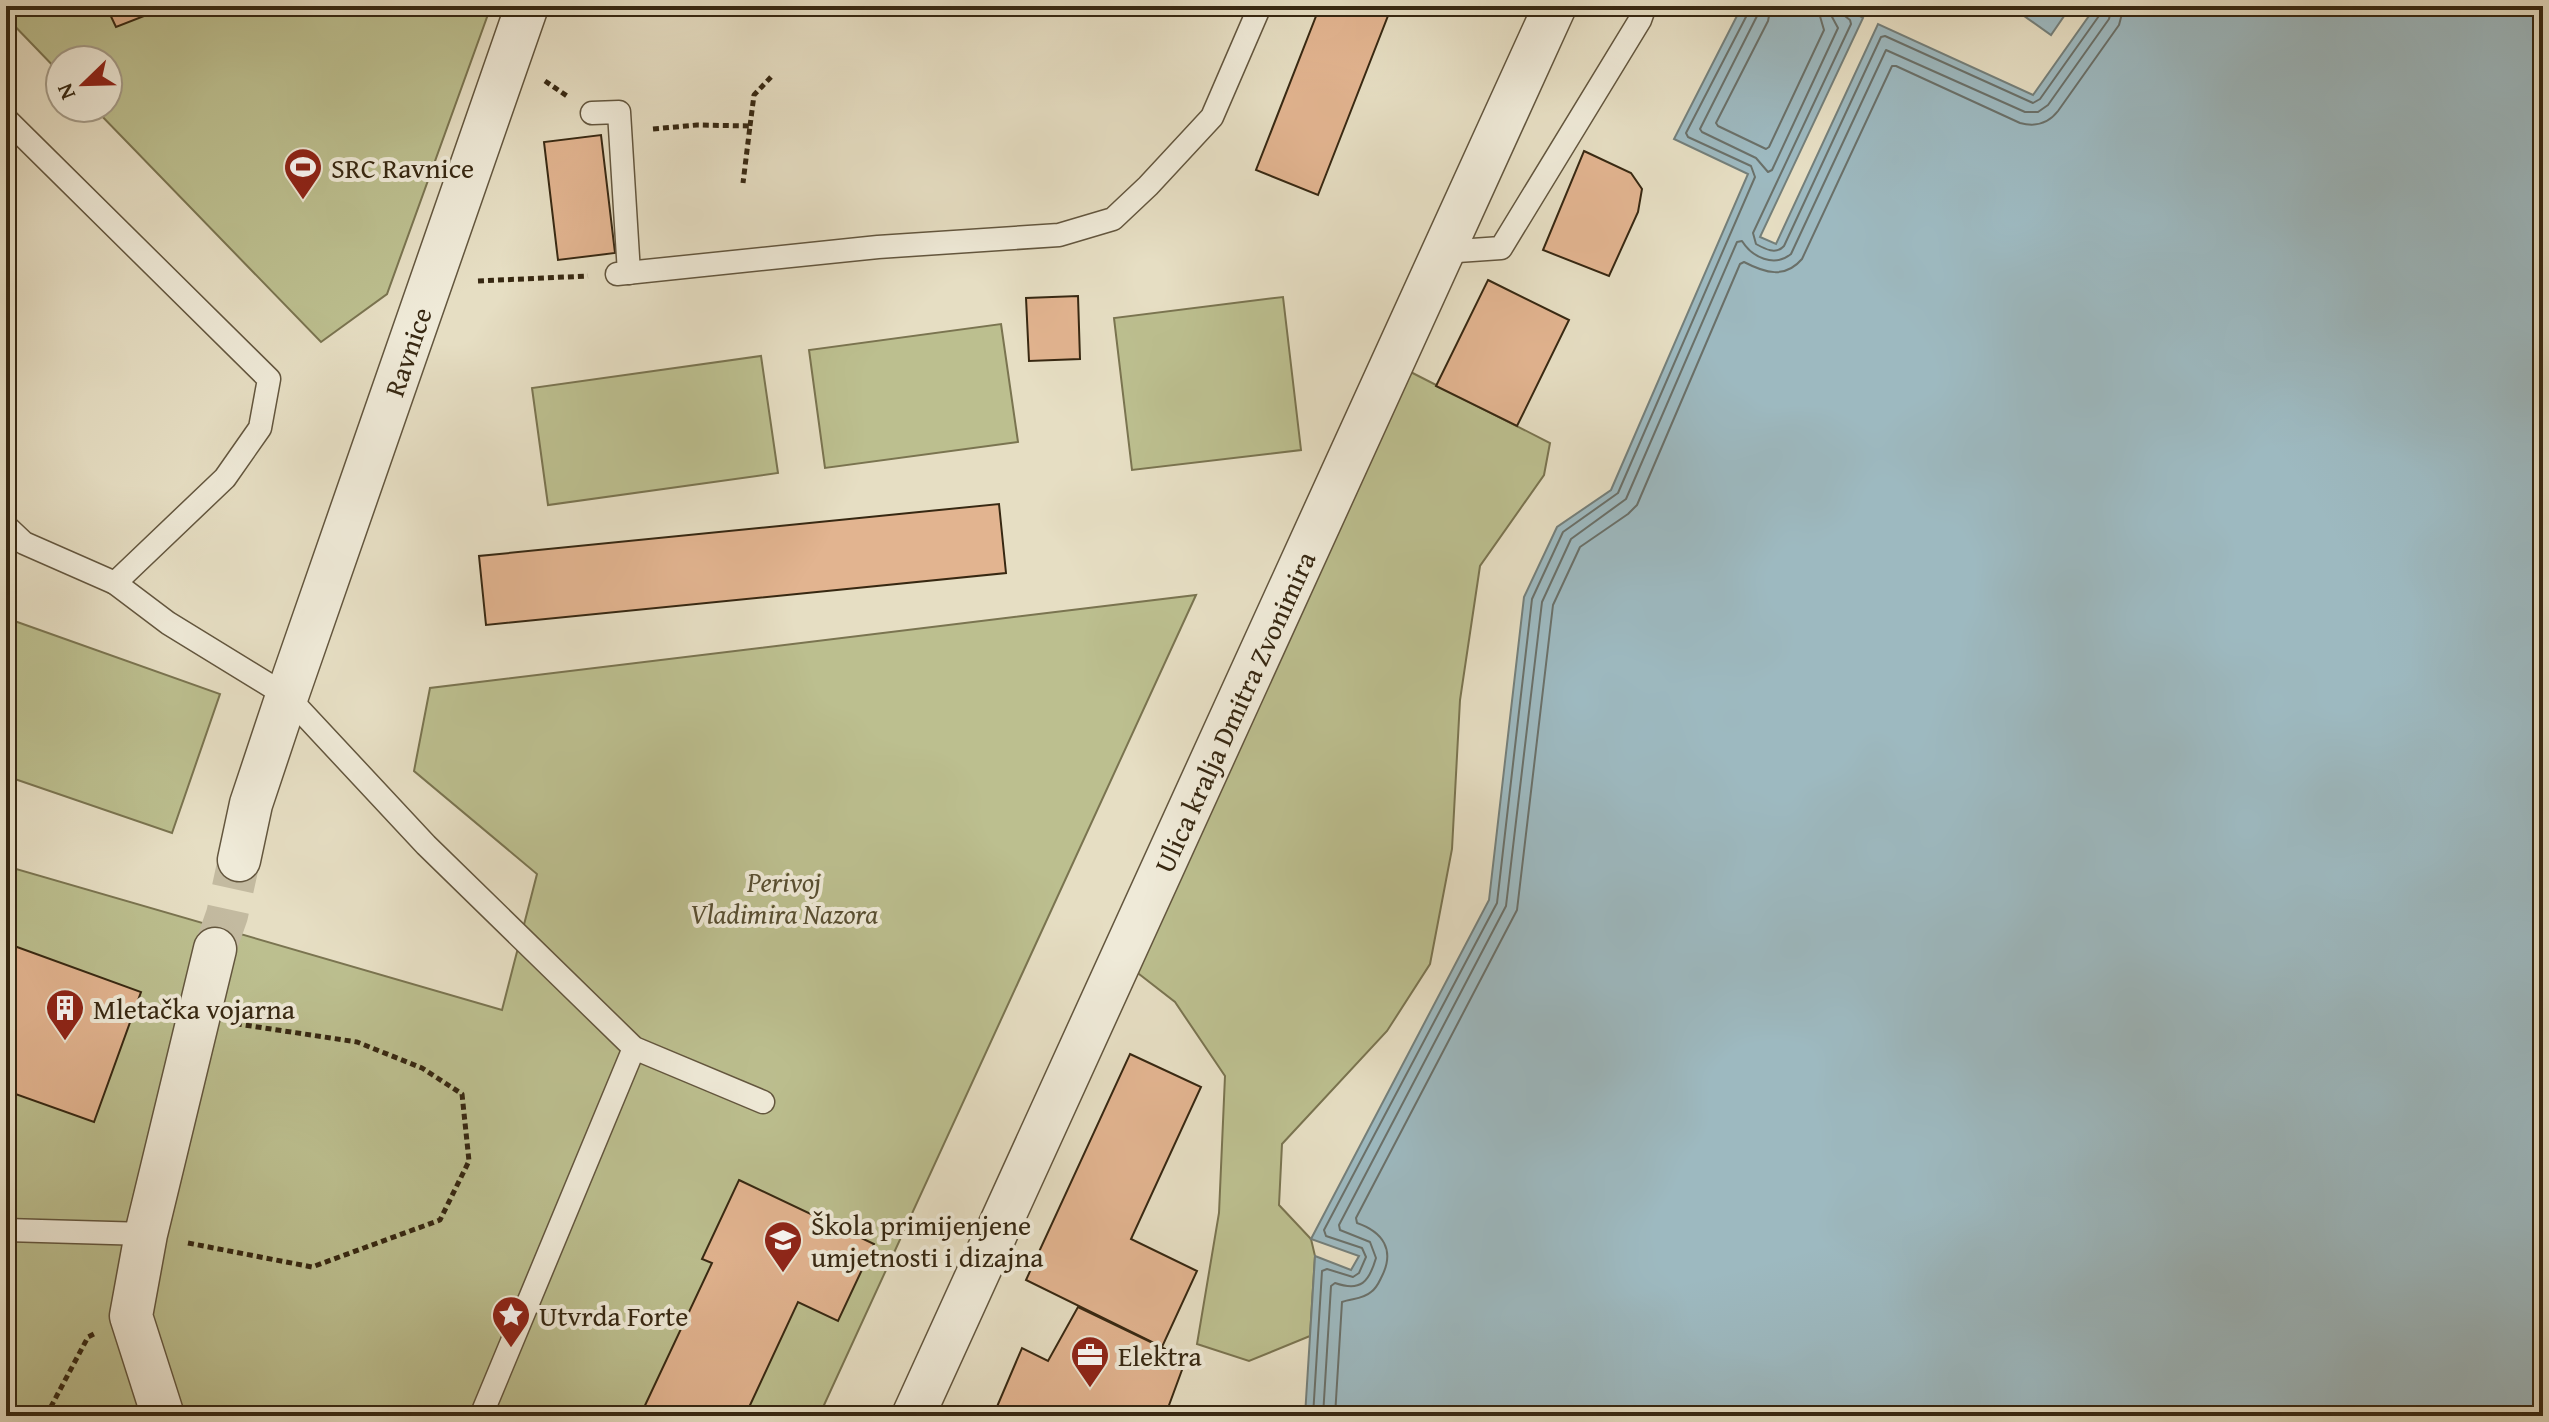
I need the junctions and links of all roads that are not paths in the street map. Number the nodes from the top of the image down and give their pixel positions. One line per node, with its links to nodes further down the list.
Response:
1 (527, 6): 10 (street, Ravnice)
2 (1555, 6): 7 (street, Ulica kralja Dmitra Zvonimira)
3 (1645, 6): 7 (lane)
4 (1257, 7): 5 (lane)
5 (592, 113)
6 (6, 119): 9 (lane)
7 (1443, 252): 19 (street, Ulica kralja Dmitra Zvonimira)
8 (6, 526): 9 (lane)
9 (115, 583): 10 (lane)
10 (287, 696): 11 (street, Ravnice); 13 (lane)
11 (239, 860)
12 (215, 949): 16 (street)
13 (634, 1048): 14 (lane); 18 (lane)
14 (763, 1102)
15 (6, 1230): 16 (lane)
16 (146, 1234): 17 (street)
17 (163, 1416)
18 (481, 1416)
19 (913, 1416)

